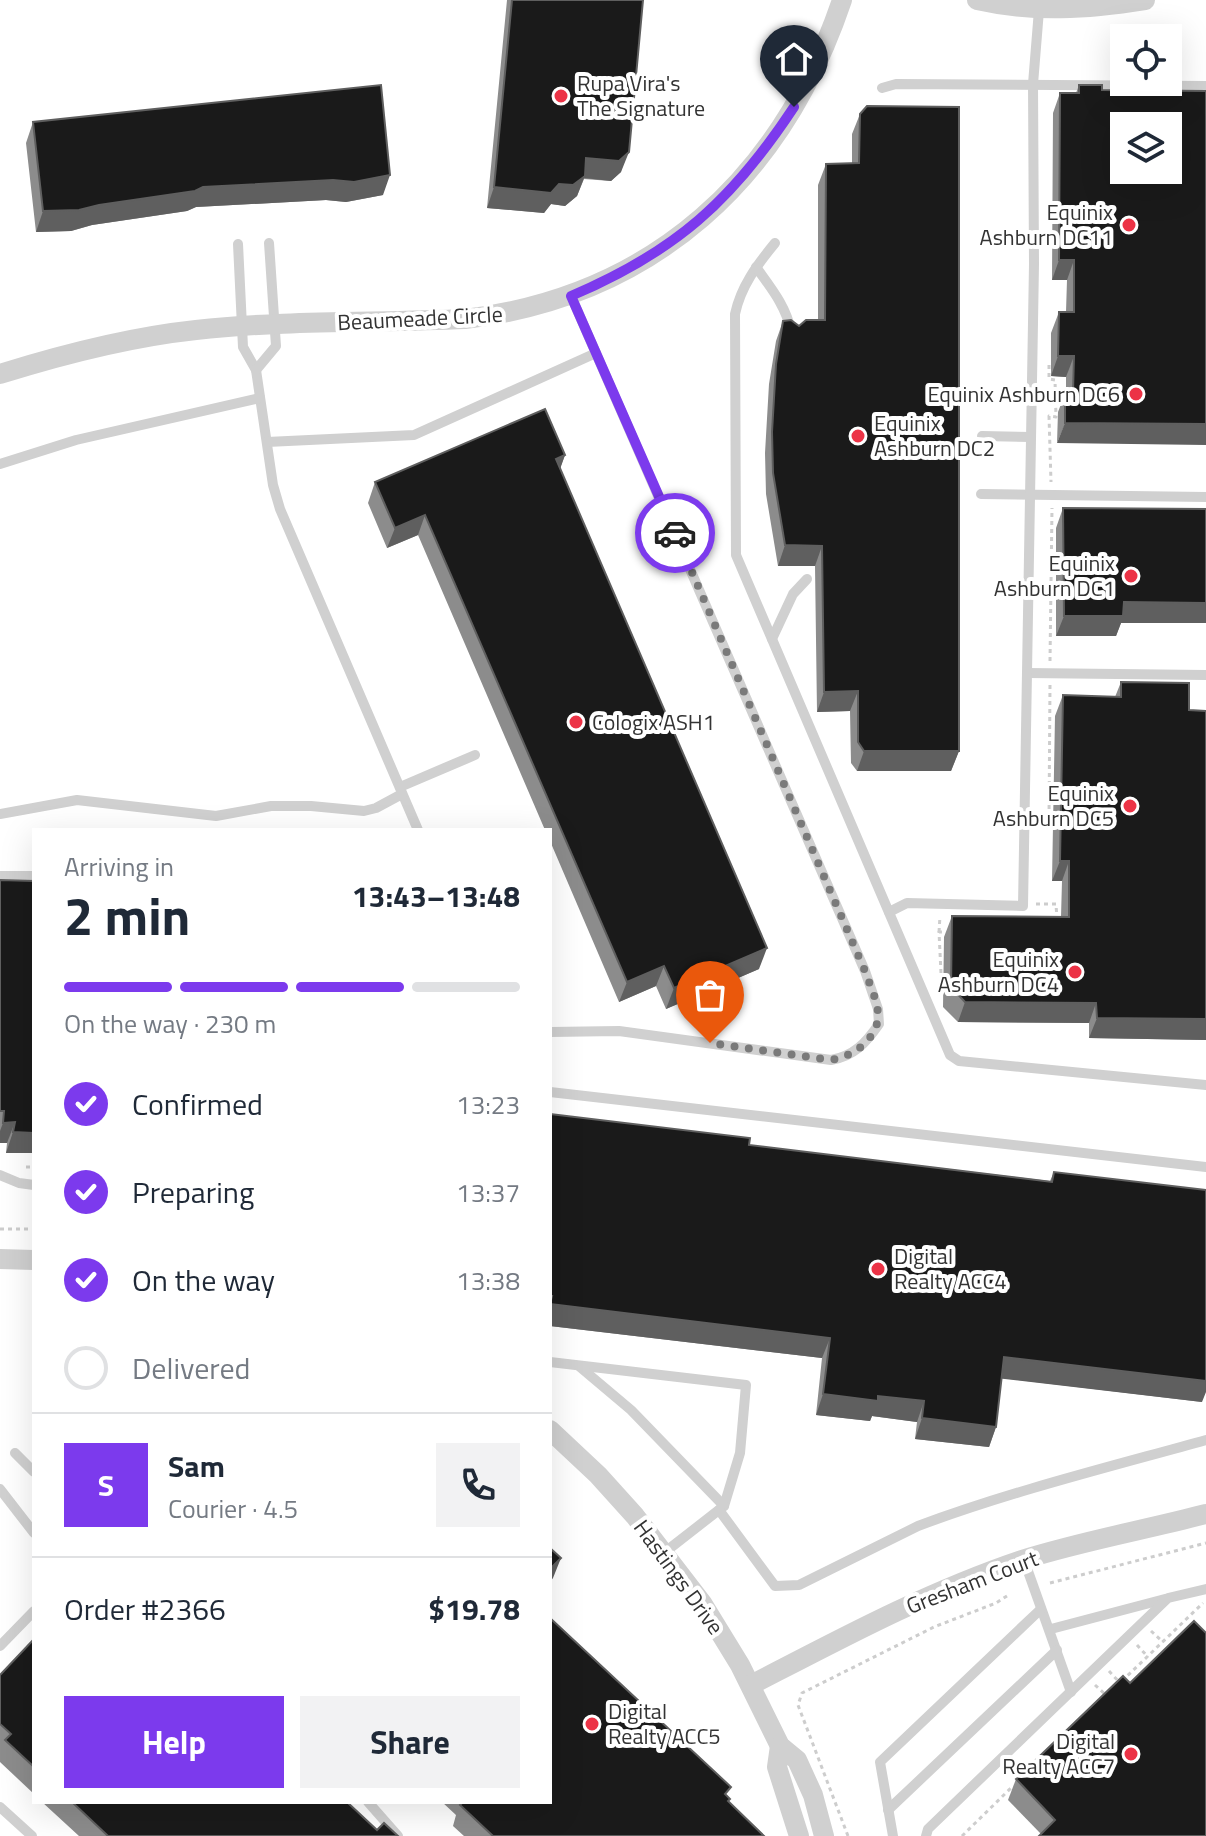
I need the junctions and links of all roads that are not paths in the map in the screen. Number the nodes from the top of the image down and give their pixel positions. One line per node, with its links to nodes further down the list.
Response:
1 (842, 0): 12 (street, Beaumeade Circle)
2 (977, 0): 4 (street)
3 (1145, 0): 4 (street)
4 (1039, 10): 5 (lane)
5 (1033, 84): 6 (lane); 7 (lane); 21 (lane)
6 (1206, 86)
7 (882, 88)
8 (269, 243): 13 (lane)
9 (775, 243): 11 (lane)
10 (238, 244): 14 (lane)
11 (756, 267): 15 (lane); 28 (lane)
12 (571, 296): 13 (street, Beaumeade Circle); 16 (lane)
13 (274, 325): 14 (street, Beaumeade Circle); 17 (lane)
14 (241, 326): 17 (lane); 18 (street, Beaumeade Circle)
15 (791, 338)
16 (596, 353): 22 (lane); 38 (lane)
17 (256, 370): 19 (lane)
18 (0, 374)
19 (260, 398): 22 (lane); 23 (lane)
20 (982, 436): 21 (lane)
21 (1031, 437): 25 (lane)
22 (267, 442): 32 (lane)
23 (0, 464)
24 (981, 494): 25 (lane)
25 (1030, 495): 26 (lane); 29 (lane)
26 (1206, 497)
27 (807, 579): 28 (lane)
28 (772, 639): 37 (lane)
29 (1027, 673): 30 (lane); 37 (lane)
30 (1206, 675)
31 (475, 755): 32 (lane)
32 (401, 790): 33 (lane); 34 (lane)
33 (0, 814)
34 (417, 828)
35 (0, 876): 36 (lane)
36 (32, 876)
37 (889, 912): 39 (lane)
38 (552, 1032)
39 (1206, 1085)
40 (552, 1092): 41 (lane)
41 (1206, 1167)
42 (0, 1175): 43 (lane)
43 (32, 1185)
44 (0, 1259): 45 (street)
45 (32, 1260)
46 (552, 1362): 47 (lane)
47 (579, 1365): 53 (lane); 53 (lane)
48 (552, 1432): 56 (street, Hastings Drive)
49 (1206, 1440): 53 (lane)
50 (15, 1453): 51 (lane)
51 (32, 1470)
52 (0, 1489): 55 (lane)
53 (722, 1508): 56 (lane)
54 (1206, 1514): 57 (street, Gresham Court)
55 (32, 1530)
56 (665, 1552): 65 (street, Hastings Drive)
57 (1024, 1560): 60 (lane); 65 (street, Gresham Court)
58 (1206, 1589): 59 (lane)
59 (1168, 1598): 62 (lane); 66 (lane)
60 (1041, 1609): 62 (lane); 70 (lane)
61 (32, 1613): 63 (lane)
62 (1051, 1629): 64 (lane)
63 (0, 1646)
64 (1057, 1650): 66 (lane); 70 (lane)
65 (751, 1685): 67 (street, Hastings Drive)
66 (1071, 1692): 76 (lane)
67 (780, 1746): 73 (street, Hastings Drive); 74 (street, Hastings Drive)
68 (370, 1804): 72 (lane)
69 (0, 1807): 71 (lane)
70 (888, 1810): 75 (lane)
71 (32, 1836)
72 (398, 1836)
73 (799, 1836)
74 (824, 1836)
75 (893, 1836)
76 (926, 1836)

